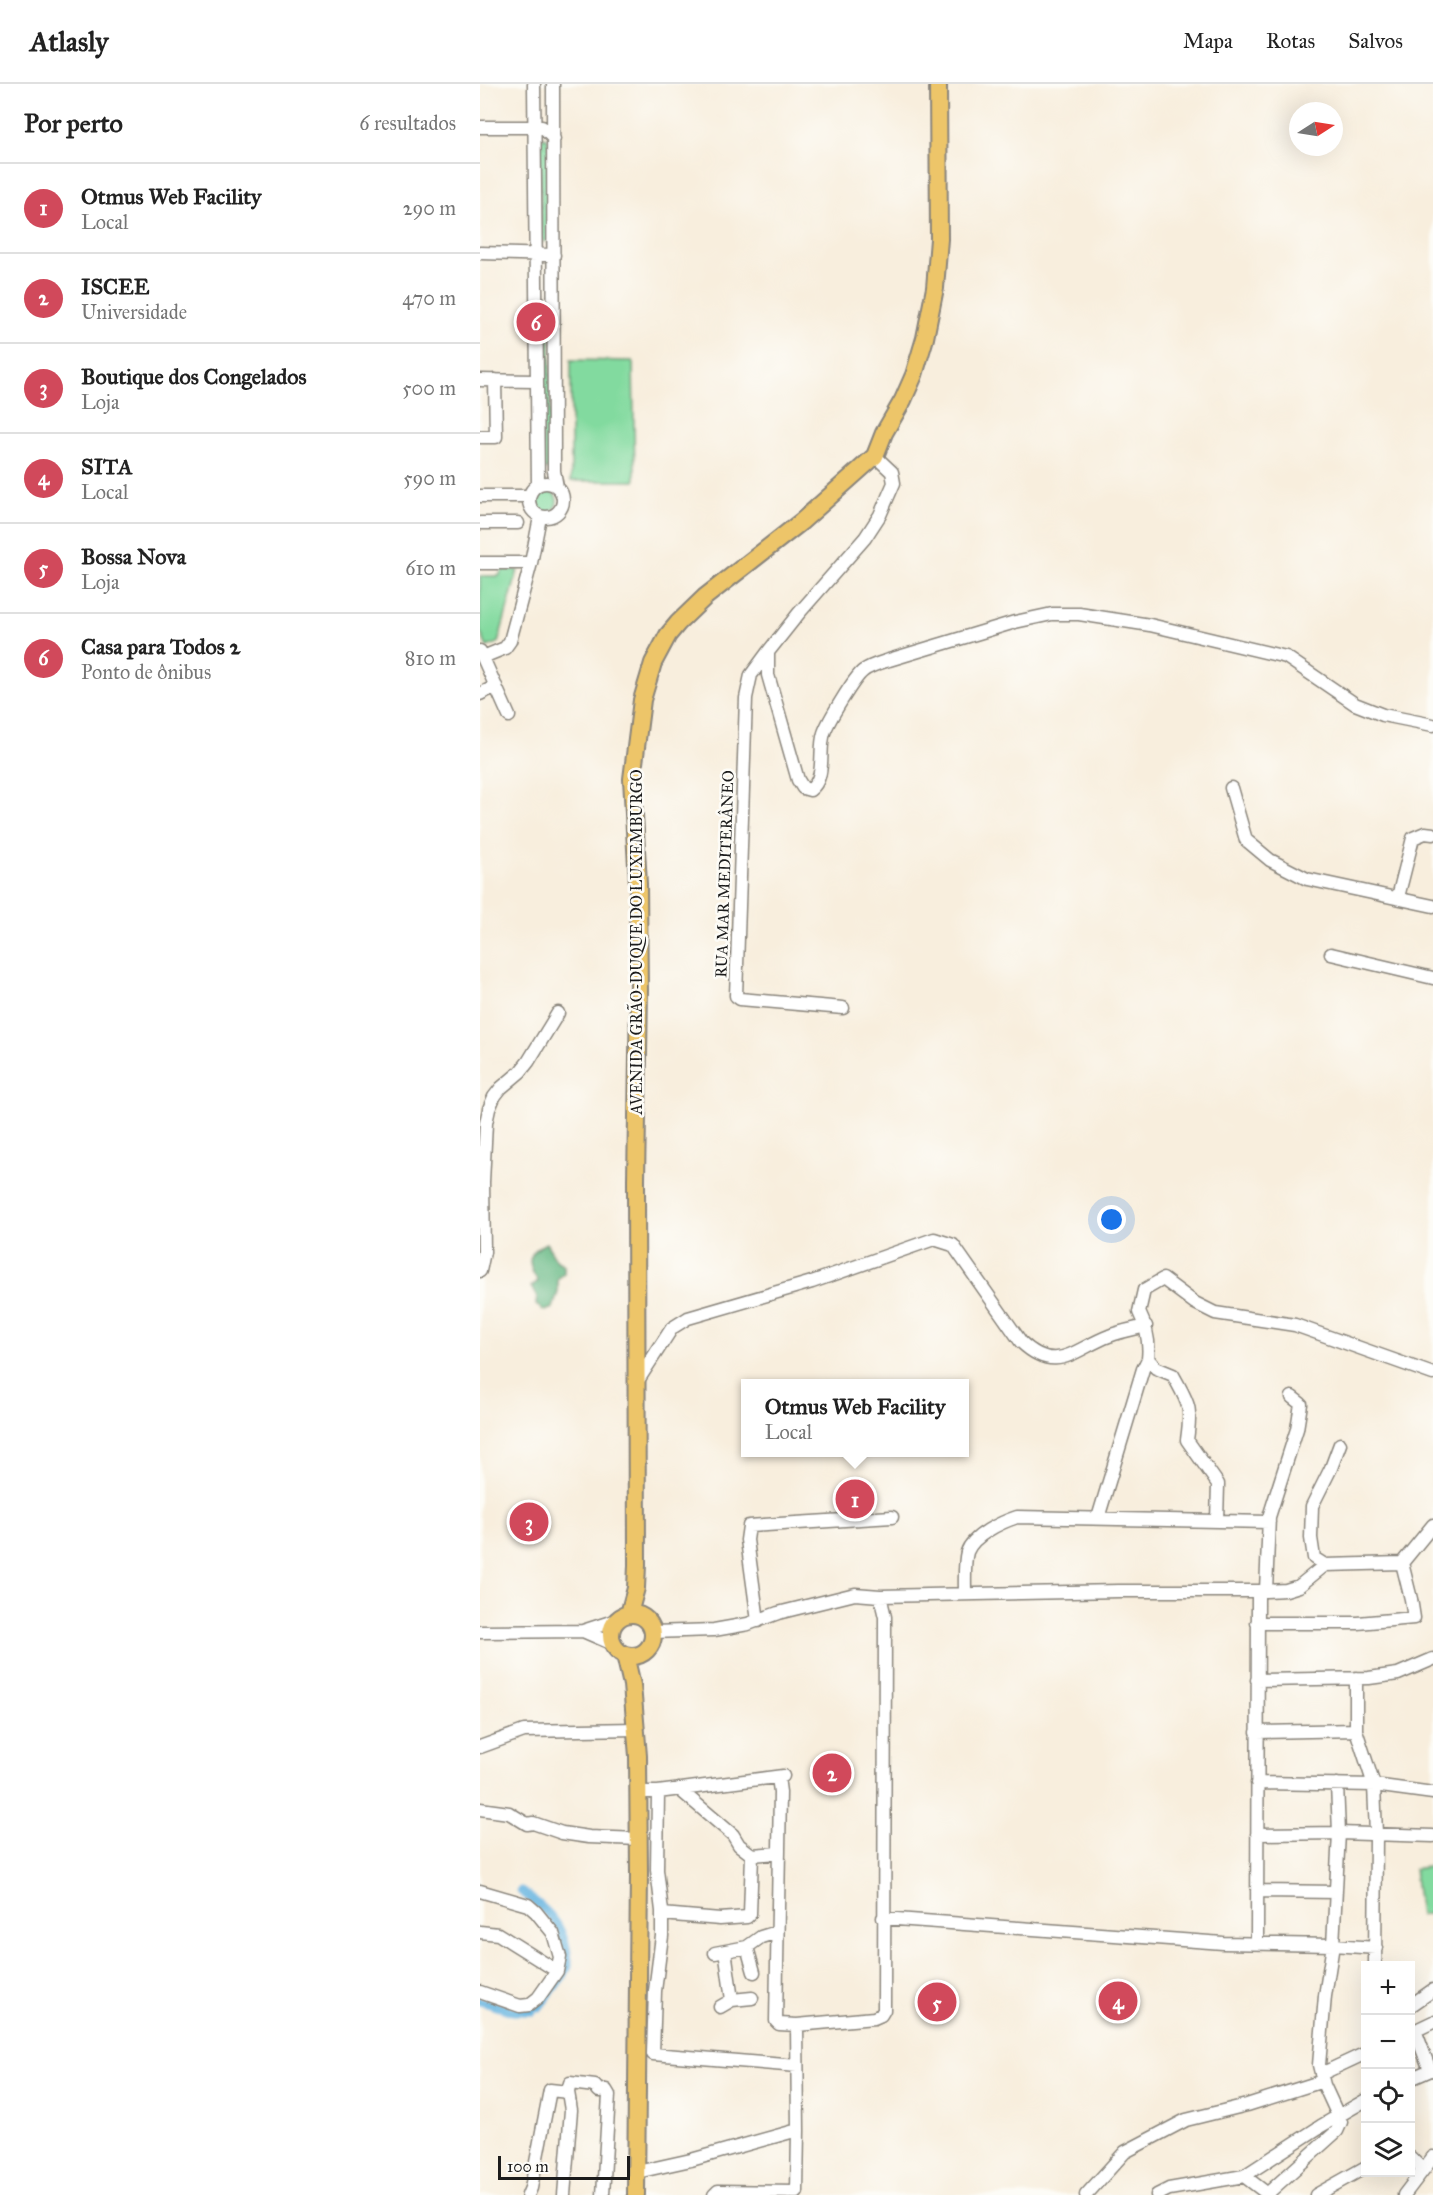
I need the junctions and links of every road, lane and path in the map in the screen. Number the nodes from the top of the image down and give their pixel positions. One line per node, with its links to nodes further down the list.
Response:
1 (534, 84): 5 (street)
2 (554, 84): 6 (street)
3 (938, 84): 14 (main road, AVENIDA GRÃO-DUQUE DO LUXEMBURGO)
4 (480, 127): 5 (street)
5 (534, 127): 6 (street); 8 (street)
6 (554, 139): 9 (street)
7 (480, 253): 8 (street)
8 (536, 255): 9 (street); 12 (street)
9 (554, 255): 16 (street)
10 (480, 380): 11 (street)
11 (495, 380): 12 (street); 13 (street)
12 (535, 381): 15 (street)
13 (480, 437)
14 (874, 456): 24 (street); 42 (main road, AVENIDA GRÃO-DUQUE DO LUXEMBURGO)
15 (538, 485): 16 (street); 18 (street)
16 (557, 487): 19 (street)
17 (480, 496): 18 (street)
18 (529, 496): 19 (street)
19 (540, 517): 23 (street)
20 (480, 523): 21 (street)
21 (518, 523)
22 (480, 563): 23 (street)
23 (531, 563): 25 (street)
24 (768, 652): 29 (street); 36 (street, RUA MAR MEDITERÂNEO)
25 (481, 654): 26 (street)
26 (495, 686): 27 (street); 28 (street)
27 (480, 694)
28 (509, 716)
29 (1433, 725)
30 (1231, 788): 32 (street)
31 (1433, 834): 32 (street)
32 (1398, 897): 33 (street)
33 (1433, 906)
34 (1331, 954): 35 (street)
35 (1433, 978)
36 (843, 1008)
37 (558, 1013): 38 (street)
38 (480, 1271)
39 (1146, 1326): 40 (street); 41 (street); 42 (street)
40 (1148, 1359): 46 (street); 47 (street)
41 (1433, 1374)
42 (637, 1382): 55 (main road, AVENIDA GRÃO-DUQUE DO LUXEMBURGO)
43 (1292, 1397): 48 (street)
44 (1340, 1444): 51 (street)
45 (892, 1517): 56 (street)
46 (1098, 1518): 47 (street); 53 (street)
47 (1217, 1521): 48 (street)
48 (1269, 1522): 52 (street)
49 (1433, 1525): 50 (street)
50 (1402, 1563): 51 (street); 57 (street)
51 (1325, 1565): 52 (street)
52 (1262, 1591): 53 (street); 57 (street)
53 (965, 1594): 54 (street)
54 (880, 1596): 56 (street); 90 (street)
55 (630, 1617): 58 (street); 60 (main road); 61 (main road)
56 (758, 1621): 60 (street)
57 (1257, 1623): 65 (street)
58 (583, 1631): 59 (street); 61 (street)
59 (480, 1632)
60 (653, 1632): 62 (main road)
61 (619, 1649): 62 (main road); 66 (main road)
62 (647, 1651): 66 (main road)
63 (1433, 1659): 64 (street)
64 (1356, 1678): 65 (street); 68 (street)
65 (1257, 1680): 69 (street)
66 (632, 1685): 67 (main road)
67 (636, 1729): 70 (street); 75 (main road)
68 (1356, 1731): 69 (street); 73 (street)
69 (1257, 1732): 71 (street)
70 (480, 1747)
71 (1257, 1783): 72 (street); 80 (street)
72 (1337, 1784): 73 (street); 79 (street)
73 (1374, 1785): 77 (street); 81 (street)
74 (679, 1789): 76 (street); 84 (street); 85 (street)
75 (638, 1791): 76 (street); 83 (main road)
76 (658, 1792): 89 (street)
77 (1433, 1792)
78 (480, 1809): 83 (street)
79 (1339, 1833): 80 (street); 81 (street); 88 (street)
80 (1257, 1834): 87 (street)
81 (1376, 1834): 82 (street); 96 (street)
82 (1433, 1836)
83 (639, 1839): 123 (main road)
84 (779, 1853): 85 (street); 92 (street)
85 (752, 1855): 89 (street)
86 (480, 1891): 98 (street)
87 (1257, 1891): 88 (street); 93 (street)
88 (1336, 1892): 94 (street)
89 (662, 1914): 111 (street)
90 (884, 1918): 93 (street); 107 (street)
91 (480, 1932): 98 (street)
92 (777, 1932): 95 (street); 107 (street)
93 (1257, 1944): 94 (street)
94 (1333, 1945): 96 (street); 113 (street)
95 (747, 1947): 99 (street); 103 (street)
96 (1376, 1948): 97 (street)
97 (1375, 1961)
98 (557, 1971): 101 (street)
99 (754, 1972)
100 (1433, 1990): 104 (street)
101 (480, 1992)
102 (752, 1998): 103 (street)
103 (732, 2001): 105 (street)
104 (1415, 2003)
105 (720, 2007)
106 (1433, 2022): 108 (street)
107 (797, 2025): 111 (street)
108 (1415, 2031)
109 (1415, 2036): 112 (street)
110 (1361, 2055): 113 (street)
111 (796, 2066): 118 (street)
112 (1431, 2070): 114 (street)
113 (1322, 2077): 117 (street); 131 (street)
114 (1415, 2077)
115 (568, 2092): 126 (street); 127 (street); 128 (street)
116 (1361, 2102): 117 (street)
117 (1338, 2116): 124 (street); 125 (street)
118 (798, 2130): 123 (street); 130 (street)
119 (1433, 2157): 122 (street)
120 (1415, 2162): 122 (street)
121 (1361, 2169): 133 (street)
122 (1423, 2170): 134 (street)
123 (637, 2172): 129 (main road)
124 (1244, 2176): 125 (street); 132 (street)
125 (1268, 2194)
126 (528, 2195)
127 (564, 2195)
128 (603, 2195)
129 (636, 2195)
130 (714, 2195)
131 (1086, 2195)
132 (1157, 2195)
133 (1316, 2195)
134 (1404, 2195)

